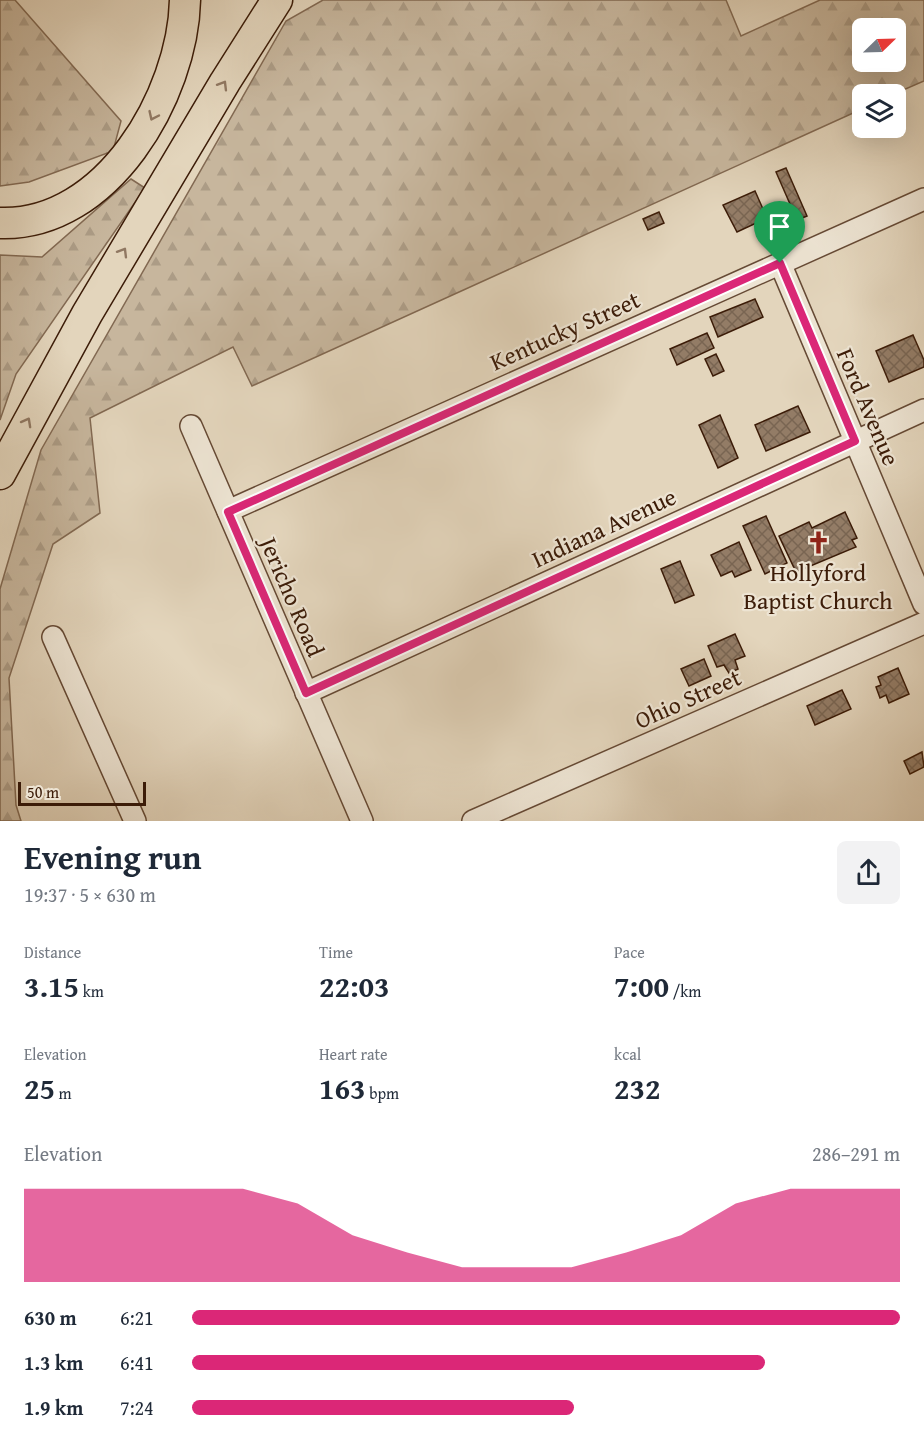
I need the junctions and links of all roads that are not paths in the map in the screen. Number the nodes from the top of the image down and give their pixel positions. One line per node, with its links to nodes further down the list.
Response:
1 (185, 0): 4 (highway, one-way to 4)
2 (278, 0): 9 (highway, one-way to 2)
3 (924, 199): 5 (street, Kentucky Street)
4 (0, 224)
5 (780, 263): 8 (street, Ford Avenue); 10 (street, Kentucky Street)
6 (924, 410): 8 (street, Indiana Avenue)
7 (191, 426): 10 (street, Jericho Road)
8 (855, 441): 11 (street, Ford Avenue); 14 (street, Indiana Avenue)
9 (0, 474)
10 (228, 512): 14 (street, Jericho Road)
11 (924, 604)
12 (924, 623): 17 (street, Ohio Street)
13 (53, 637): 15 (street)
14 (306, 693): 16 (street, Jericho Road)
15 (135, 821)
16 (362, 821)
17 (473, 821)

